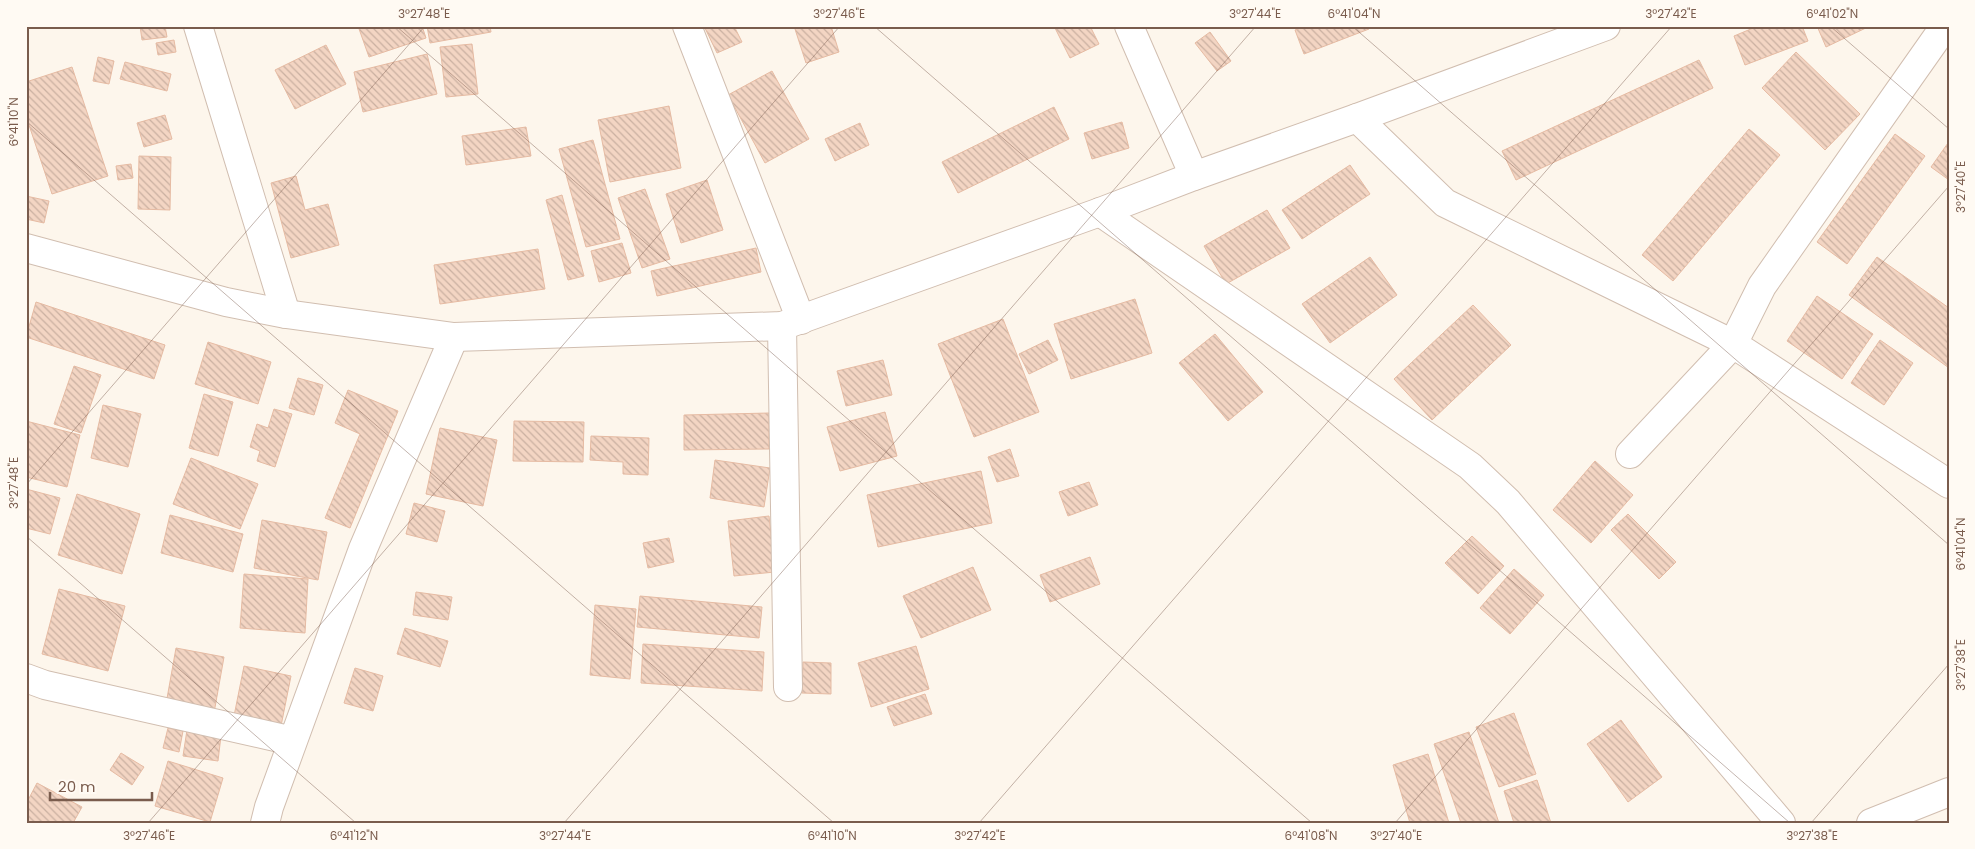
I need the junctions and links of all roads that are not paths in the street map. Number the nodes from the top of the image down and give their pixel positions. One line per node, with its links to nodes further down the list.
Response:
1 (198, 26): 10 (street)
2 (687, 26): 11 (street)
3 (1129, 26): 7 (street)
4 (1606, 26): 6 (street)
5 (1945, 26): 13 (street)
6 (1357, 118): 7 (street); 13 (street)
7 (1194, 176): 8 (street)
8 (1100, 212): 11 (street); 21 (street)
9 (26, 248): 10 (street)
10 (286, 314): 12 (street)
11 (791, 323): 12 (street); 17 (street)
12 (454, 337): 18 (street)
13 (1733, 344): 14 (street); 15 (street)
14 (1630, 454)
15 (1949, 484)
16 (26, 678): 18 (street)
17 (788, 687)
18 (293, 741): 20 (street)
19 (1949, 792): 22 (street)
20 (265, 823)
21 (1781, 823)
22 (1871, 823)

